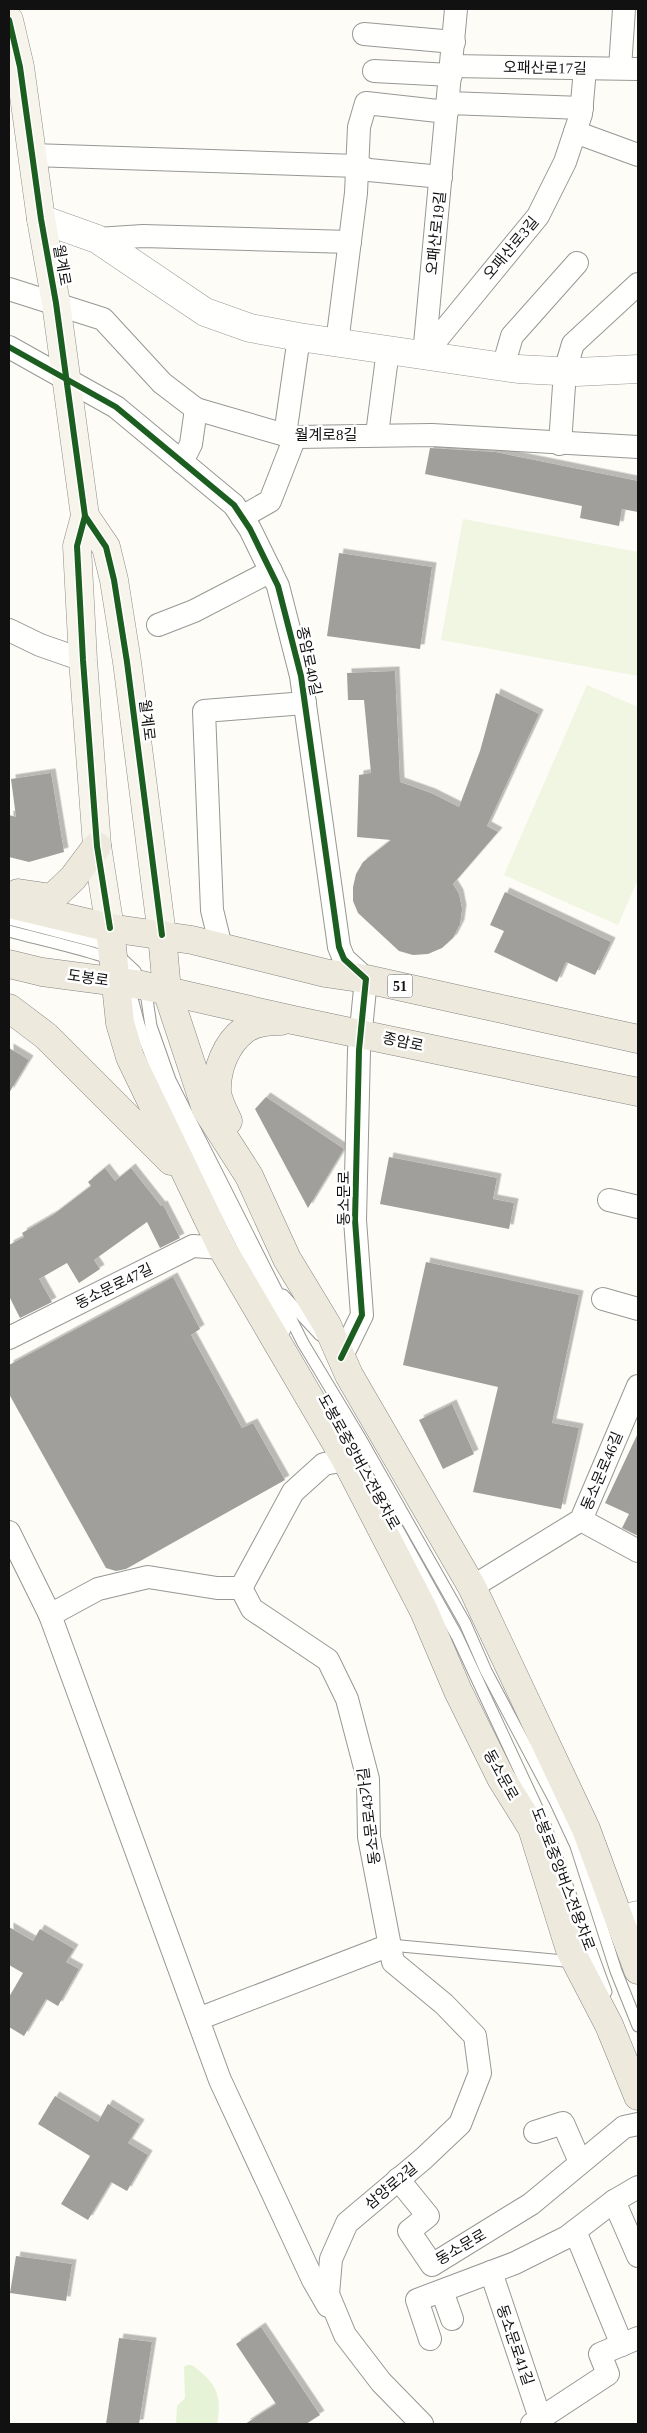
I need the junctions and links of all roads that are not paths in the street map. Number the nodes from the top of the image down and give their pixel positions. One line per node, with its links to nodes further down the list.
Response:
1 (456, 9): 5 (street, 오패산로19길)
2 (624, 9): 7 (street)
3 (9, 20): 13 (main road, 월계로)
4 (364, 34): 5 (street)
5 (454, 42): 9 (street, 오패산로19길)
6 (585, 69): 7 (street, 오패산로17길); 9 (street, 오패산로17길); 11 (street, 오패산로3길)
7 (629, 69)
8 (374, 71): 9 (street)
9 (451, 71): 10 (street, 오패산로19길)
10 (448, 107): 11 (street); 15 (street); 16 (street, 오패산로19길)
11 (582, 108): 12 (street, 오패산로3길)
12 (575, 132): 14 (street); 28 (street, 오패산로3길)
13 (32, 155): 15 (street); 17 (main road, 월계로)
14 (638, 155)
15 (357, 166): 16 (street); 19 (street)
16 (441, 177): 28 (street, 오패산로19길)
17 (42, 219): 18 (street); 23 (main road, 월계로)
18 (97, 239): 19 (street); 24 (street)
19 (350, 242): 25 (street)
20 (577, 263): 29 (street)
21 (638, 284): 31 (street)
22 (9, 289): 23 (street, 월계로8길)
23 (56, 303): 32 (main road, 월계로); 33 (street, 월계로8길)
24 (299, 337): 25 (street); 35 (street)
25 (337, 343): 27 (street)
26 (9, 347): 32 (street, 종암로40길)
27 (388, 350): 28 (street); 34 (street)
28 (424, 355): 29 (street)
29 (503, 367): 31 (street)
30 (638, 370): 31 (street)
31 (565, 371): 36 (street)
32 (65, 380): 38 (street, 종암로40길); 39 (main road, 월계로)
33 (196, 410): 35 (street, 월계로8길); 38 (street)
34 (377, 434): 35 (street, 월계로8길); 36 (street, 월계로8길)
35 (290, 436): 40 (street)
36 (560, 444): 37 (street, 월계로8길)
37 (638, 447)
38 (182, 462): 40 (street, 종암로40길)
39 (85, 516): 44 (main road, 월계로); 51 (main road, 월계로)
40 (242, 518): 41 (street, 종암로40길)
41 (271, 571): 42 (street); 45 (street, 종암로40길)
42 (158, 625)
43 (9, 630): 44 (street)
44 (83, 660): 46 (main road, 월계로)
45 (305, 703): 52 (street); 55 (street, 종암로40길)
46 (97, 846): 47 (main road); 54 (main road, 월계로)
47 (9, 890)
48 (9, 904): 54 (main road, 도봉로 / 51)
49 (9, 919): 54 (lane)
50 (9, 930): 54 (lane)
51 (162, 934): 52 (main road, 51); 54 (main road, 도봉로 / 51); 56 (main road)
52 (221, 947): 55 (main road, 51)
53 (9, 964): 54 (main road, 도봉로 / 51)
54 (121, 966): 56 (main road, 도봉로 / 51); 63 (main road, 동소문로); 67 (lane); 74 (lane, 도봉로중앙버스전용차로)
55 (366, 979): 59 (street); 60 (main road, 51)
56 (167, 991): 58 (main road, 종암로 / 51); 62 (main road)
57 (9, 1008): 63 (main road)
58 (293, 1020): 59 (main road, 종암로 / 51); 62 (main road)
59 (361, 1033): 61 (main road, 종암로 / 51); 71 (street, 동소문로)
60 (638, 1039)
61 (638, 1092)
62 (249, 1176): 71 (main road)
63 (190, 1182): 66 (main road, 동소문로)
64 (609, 1200): 65 (street)
65 (638, 1207)
66 (222, 1248): 70 (street, 동소문로47길); 73 (main road, 동소문로)
67 (275, 1286): 71 (lane); 75 (lane)
68 (603, 1299): 69 (street)
69 (638, 1309)
70 (9, 1338)
71 (345, 1366): 75 (lane); 80 (main road)
72 (637, 1391): 77 (street, 동소문로46길)
73 (346, 1460): 81 (street); 85 (main road, 동소문로)
74 (368, 1476)
75 (388, 1488): 88 (lane, 도봉로중앙버스전용차로)
76 (382, 1502): 89 (lane, 도봉로중앙버스전용차로)
77 (581, 1520): 79 (street); 80 (street, 동소문로46길)
78 (9, 1532): 82 (street)
79 (638, 1551)
80 (472, 1587): 83 (main road)
81 (242, 1588): 82 (street); 84 (street, 동소문로43가길)
82 (50, 1615): 87 (street)
83 (629, 1918): 86 (main road)
84 (391, 1954): 85 (lane); 87 (street); 94 (street, 삼양로2길)
85 (577, 1962): 90 (main road, 동소문로)
86 (638, 1970)
87 (198, 2020): 102 (street)
88 (638, 2026)
89 (638, 2069)
90 (638, 2096)
91 (638, 2124): 93 (street, 동소문로)
92 (535, 2132): 93 (street)
93 (580, 2162): 94 (street, 동소문로)
94 (398, 2179): 102 (street, 삼양로2길)
95 (638, 2187): 96 (street)
96 (614, 2201): 97 (street); 98 (street)
97 (575, 2231): 99 (street); 104 (street)
98 (638, 2256)
99 (490, 2272): 100 (street); 105 (street, 동소문로41길)
100 (442, 2291): 101 (street); 103 (street)
101 (452, 2318)
102 (345, 2335): 106 (street, 삼양로2길)
103 (430, 2339)
104 (630, 2341): 105 (street)
105 (536, 2421)
106 (422, 2424)

